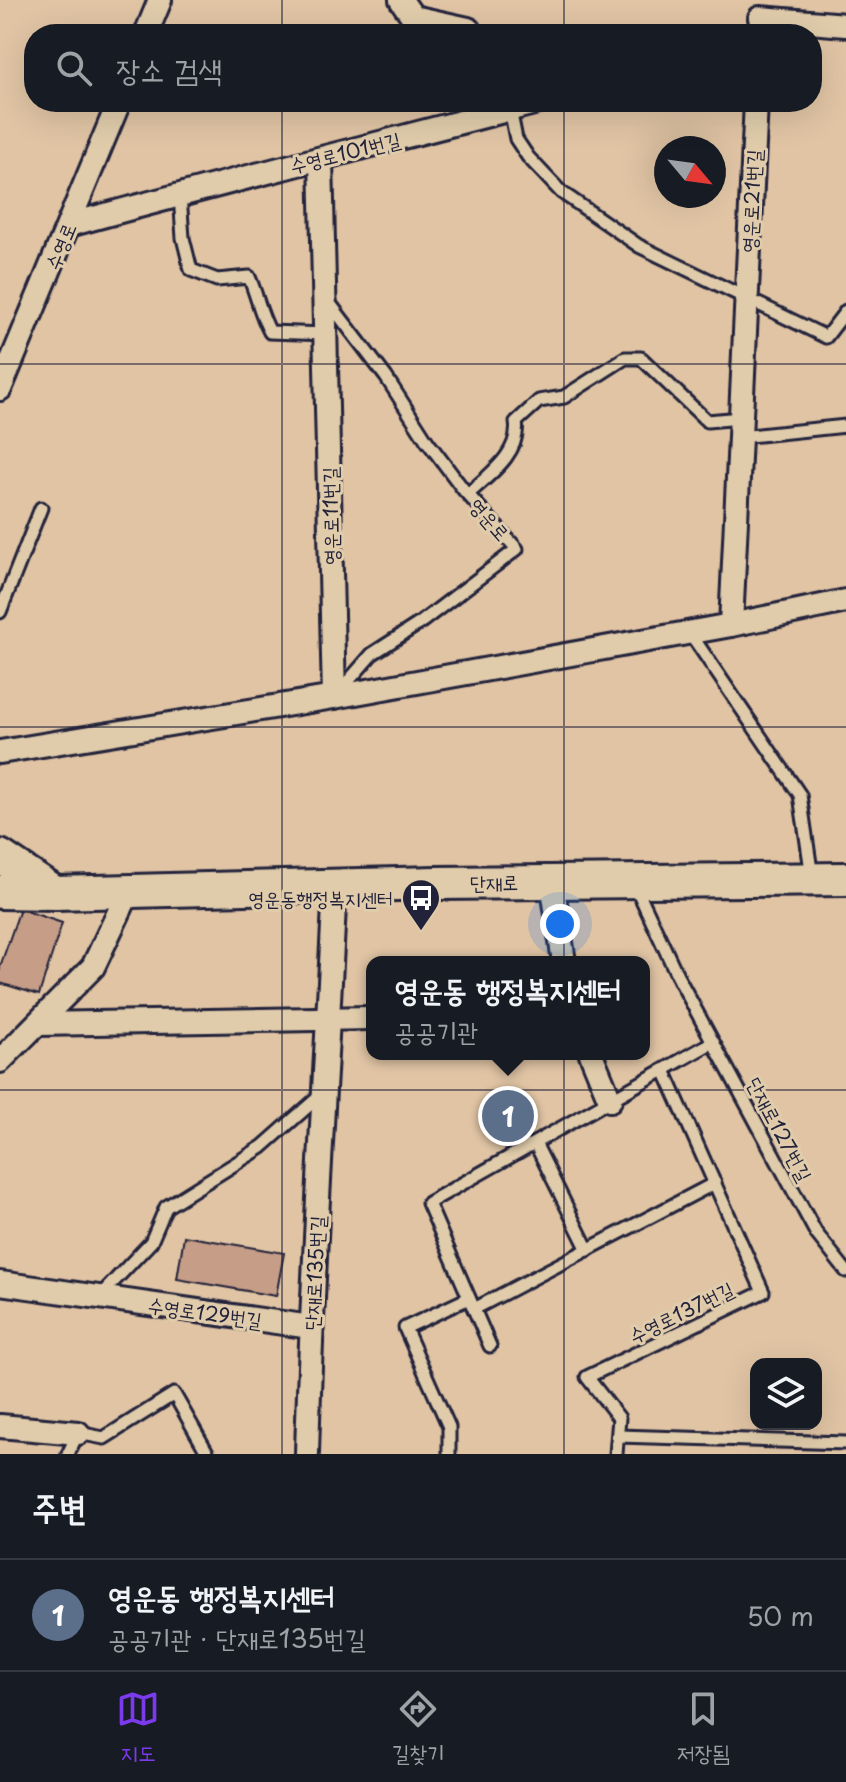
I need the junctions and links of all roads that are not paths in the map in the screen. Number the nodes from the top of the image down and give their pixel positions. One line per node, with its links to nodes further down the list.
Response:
1 (160, 0): 4 (street)
2 (401, 0): 5 (street)
3 (759, 17): 6 (street)
4 (150, 24)
5 (445, 24)
6 (846, 25)
7 (115, 112): 13 (street, 수영로)
8 (496, 112): 11 (street, 수영로101번길)
9 (524, 112): 15 (lane, 수영로101번길)
10 (756, 112): 15 (street, 영운로21번길)
11 (321, 159): 12 (street, 수영로101번길); 14 (street, 영운로11번길)
12 (180, 195): 13 (street, 수영로101번길); 17 (lane)
13 (69, 225): 18 (street, 수영로)
14 (325, 297): 17 (street, 영운로11번길); 21 (lane, 영운로)
15 (747, 299): 16 (lane); 20 (street, 영운로21번길)
16 (846, 311)
17 (326, 334): 27 (street, 영운로11번길)
18 (0, 389)
19 (846, 426): 20 (lane)
20 (740, 428): 21 (lane); 25 (street, 영운로21번길)
21 (468, 494): 27 (lane, 영운로)
22 (41, 508): 24 (lane)
23 (846, 601): 25 (street)
24 (0, 612)
25 (731, 625): 26 (street)
26 (690, 632): 27 (street); 30 (lane)
27 (334, 697): 28 (street)
28 (0, 752)
29 (0, 856): 36 (street)
30 (812, 879): 31 (street, 단재로); 32 (street, 단재로)
31 (846, 879)
32 (633, 881): 33 (street, 단재로); 42 (lane, 단재로127번길)
33 (552, 882): 34 (street, 단재로); 38 (street)
34 (335, 885): 35 (street, 단재로); 40 (street, 단재로135번길)
35 (129, 891): 36 (street, 단재로); 41 (street)
36 (55, 893): 37 (street, 단재로)
37 (5, 898)
38 (563, 956)
39 (366, 1018): 40 (street)
40 (329, 1021): 41 (street); 46 (street, 단재로135번길)
41 (38, 1024): 44 (street)
42 (713, 1042): 45 (lane); 51 (lane, 단재로127번길)
43 (593, 1060): 47 (street)
44 (0, 1061)
45 (664, 1070): 47 (lane); 49 (lane, 수영로137번길)
46 (326, 1091): 53 (lane); 55 (street, 단재로135번길)
47 (610, 1100): 48 (lane)
48 (535, 1143): 50 (lane); 54 (lane)
49 (715, 1183): 50 (lane); 59 (lane, 수영로137번길)
50 (588, 1250): 54 (lane)
51 (846, 1271)
52 (0, 1283): 53 (street, 수영로129번길)
53 (99, 1297): 55 (street, 수영로129번길)
54 (472, 1303): 56 (lane); 64 (lane)
55 (311, 1327): 63 (street, 단재로135번길)
56 (490, 1346)
57 (0, 1426): 58 (street)
58 (78, 1433): 61 (lane); 62 (lane)
59 (618, 1436): 60 (lane); 65 (lane, 수영로137번길)
60 (846, 1443)
61 (68, 1454)
62 (208, 1454)
63 (307, 1454)
64 (449, 1454)
65 (616, 1454)

